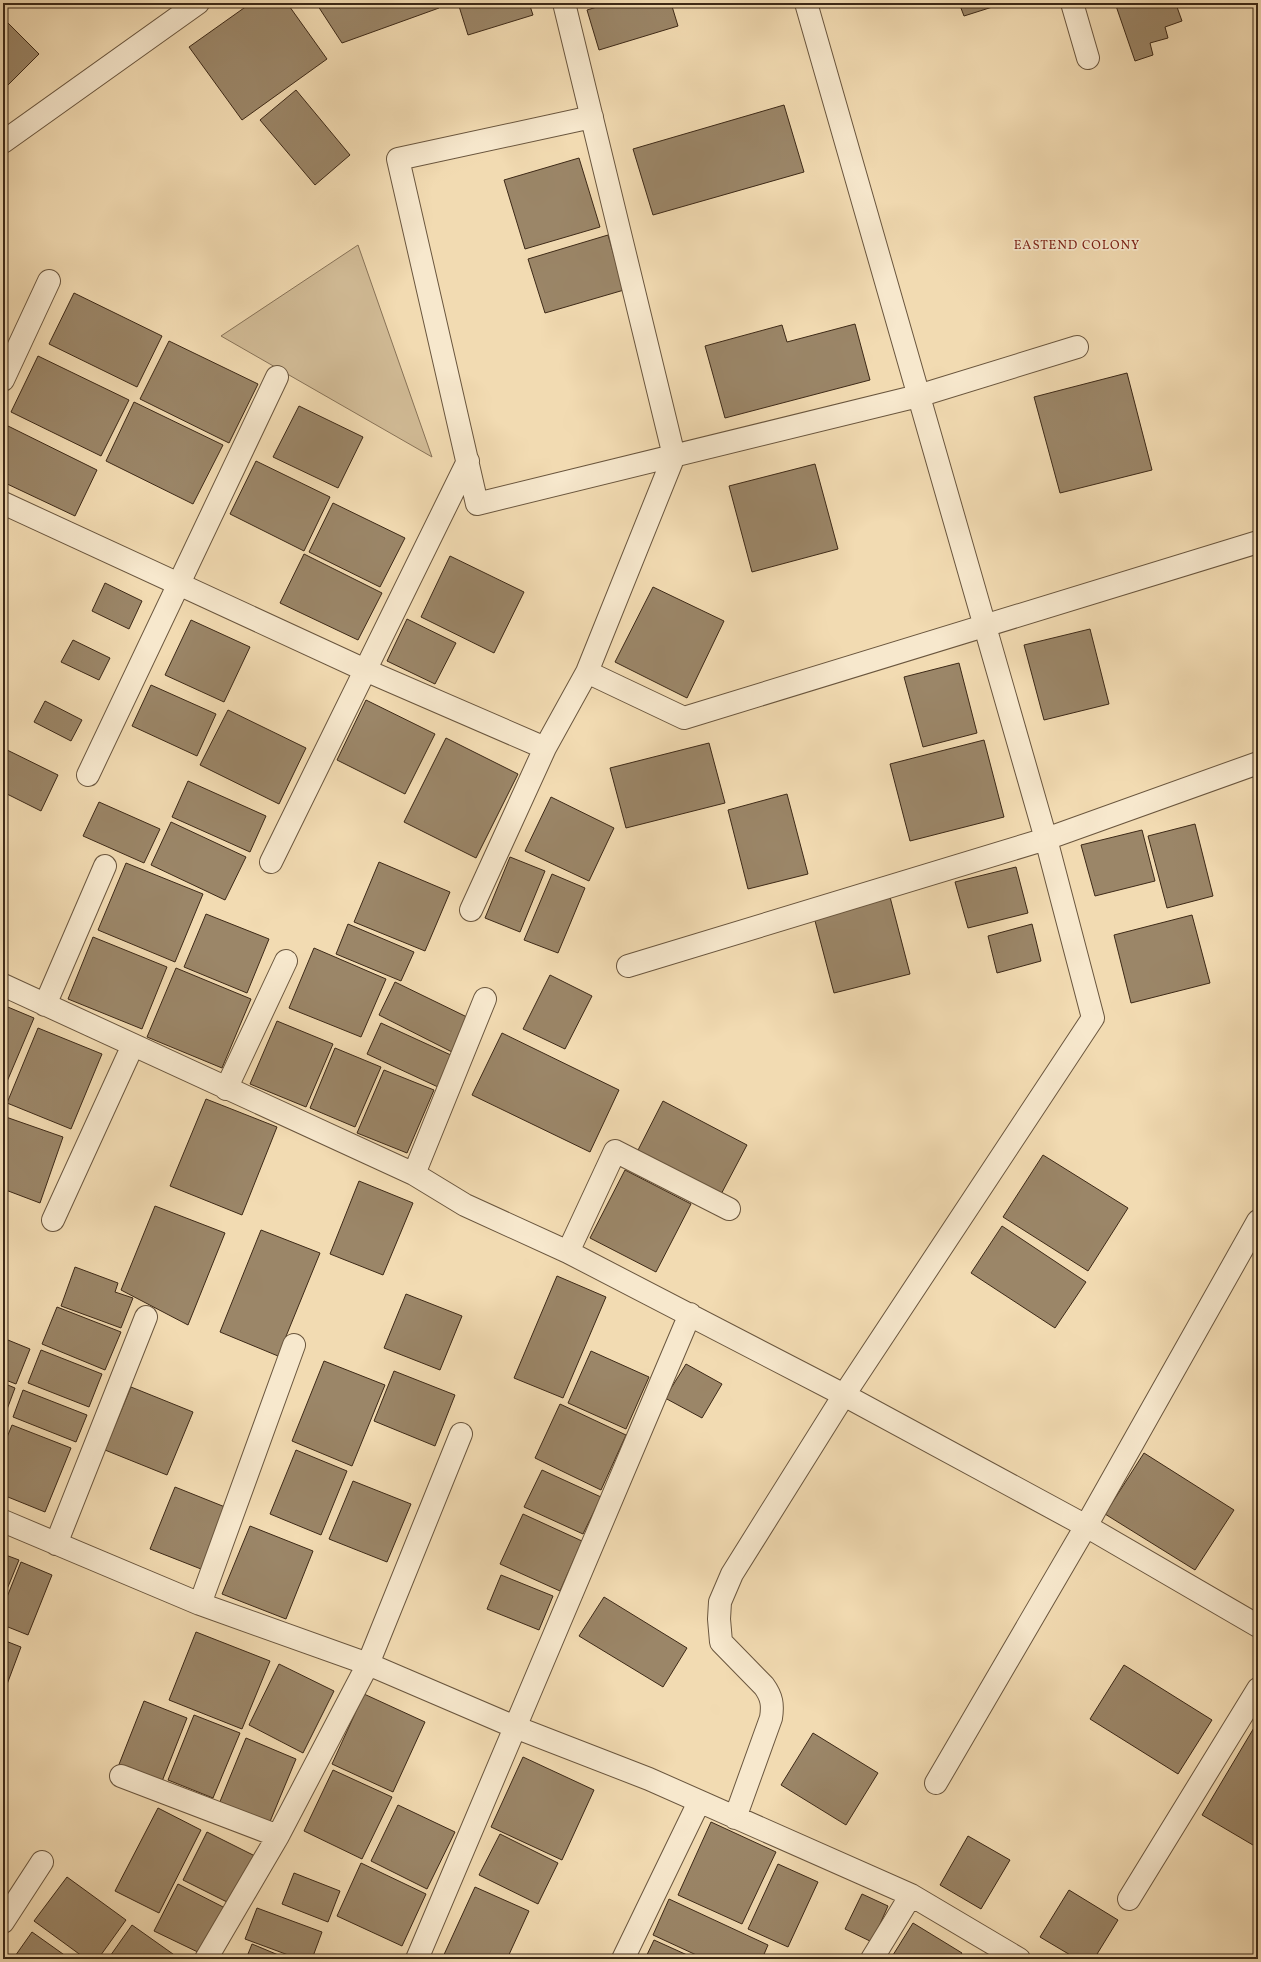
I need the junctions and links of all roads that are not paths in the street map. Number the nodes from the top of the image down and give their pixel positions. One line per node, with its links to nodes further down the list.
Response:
1 (198, 3): 7 (street)
2 (564, 3): 6 (street)
3 (806, 3): 12 (street)
4 (1072, 3): 5 (street)
5 (1088, 58)
6 (592, 117): 13 (street); 14 (street)
7 (3, 142)
8 (49, 281): 11 (street)
9 (1077, 347): 12 (street)
10 (277, 377): 17 (street)
11 (3, 380)
12 (918, 396): 13 (street); 18 (street)
13 (674, 456): 14 (street); 20 (street)
14 (468, 461): 19 (street)
15 (3, 503): 17 (street)
16 (1258, 542): 18 (street)
17 (179, 584): 19 (street); 23 (street)
18 (984, 626): 20 (street); 24 (street)
19 (365, 670): 21 (street); 25 (street)
20 (587, 672): 21 (street)
21 (545, 748): 27 (street)
22 (1258, 763): 24 (street)
23 (88, 775)
24 (1046, 839): 29 (street); 43 (street)
25 (271, 862)
26 (105, 866): 32 (street)
27 (471, 910)
28 (286, 961): 34 (street)
29 (628, 966)
30 (3, 985): 32 (street)
31 (486, 999): 35 (street)
32 (45, 1005): 33 (street)
33 (133, 1045): 34 (street); 37 (street)
34 (226, 1089): 35 (street)
35 (414, 1174): 39 (street)
36 (729, 1209): 39 (street)
37 (53, 1220)
38 (1258, 1221): 46 (street)
39 (568, 1252): 40 (street)
40 (690, 1314): 43 (street); 52 (street)
41 (146, 1317): 47 (street)
42 (294, 1345): 48 (street)
43 (844, 1396): 46 (street); 56 (street)
44 (461, 1434): 50 (street)
45 (3, 1521): 47 (street)
46 (1086, 1526): 49 (street); 54 (street)
47 (56, 1544): 48 (street)
48 (200, 1604): 50 (street)
49 (1258, 1626)
50 (368, 1664): 52 (street); 57 (street)
51 (1258, 1689): 60 (street)
52 (515, 1727): 55 (street); 63 (street)
53 (121, 1776): 57 (street)
54 (936, 1783)
55 (699, 1802): 56 (street); 64 (street)
56 (735, 1818): 59 (street)
57 (278, 1836): 62 (street)
58 (42, 1862): 61 (street)
59 (911, 1895): 65 (street); 66 (street)
60 (1129, 1899)
61 (3, 1922)
62 (206, 1959)
63 (417, 1959)
64 (623, 1959)
65 (872, 1959)
66 (1019, 1959)

